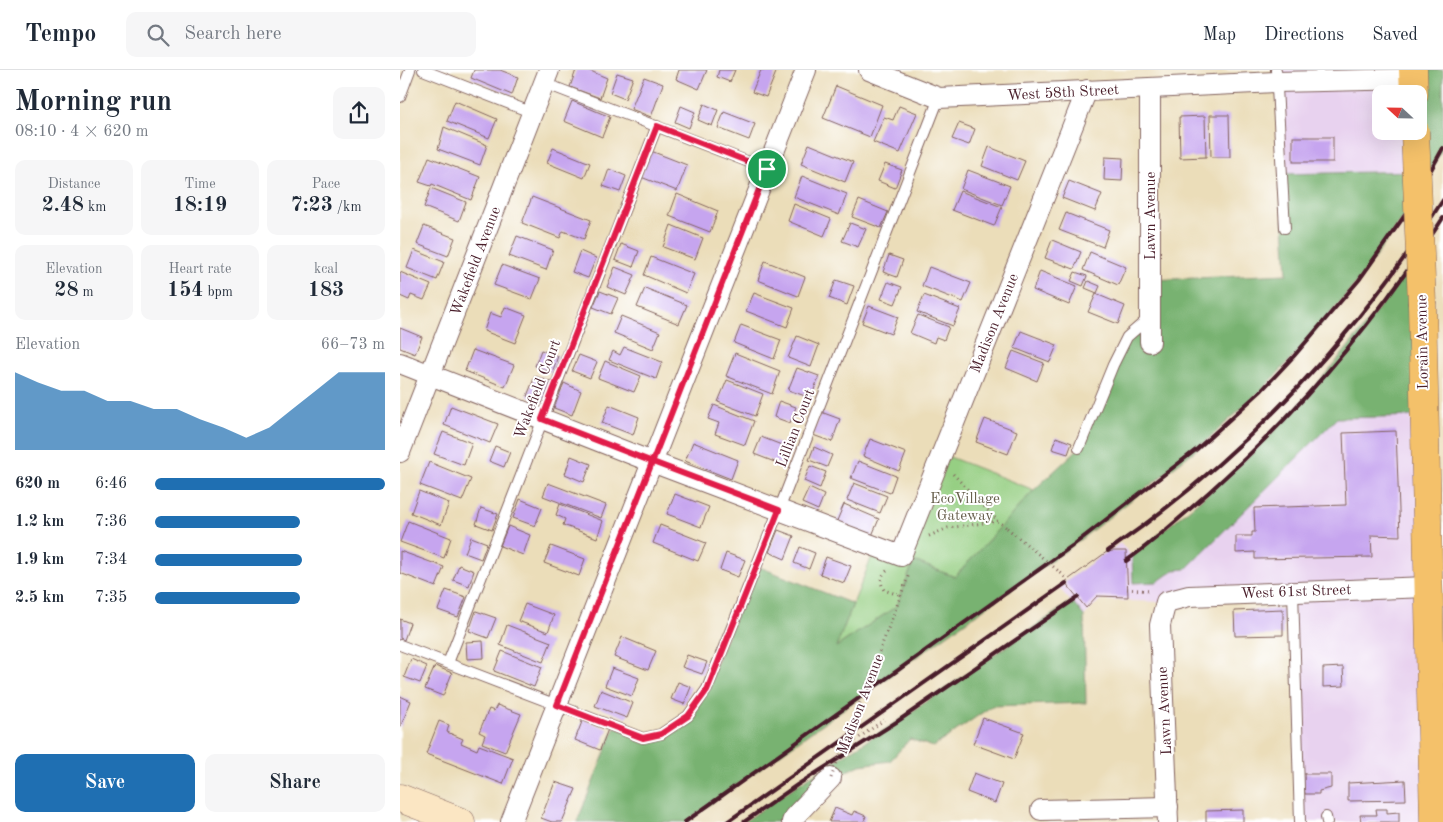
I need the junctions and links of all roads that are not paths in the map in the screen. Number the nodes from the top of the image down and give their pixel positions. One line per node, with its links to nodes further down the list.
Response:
1 (410, 70): 11 (lane)
2 (423, 70): 13 (lane)
3 (806, 70): 16 (street)
4 (869, 70): 5 (street, West 58th Street)
5 (891, 74): 12 (street, West 58th Street)
6 (547, 76): 13 (street, Wakefield Avenue); 14 (lane)
7 (1276, 76): 8 (street, West 58th Street); 9 (street, West 58th Street); 17 (lane)
8 (1413, 81)
9 (1150, 89): 10 (street, West 58th Street); 18 (street, Lawn Avenue)
10 (1087, 90): 12 (street, West 58th Street); 26 (street, Madison Avenue)
11 (400, 97)
12 (939, 98): 26 (lane, Lillian Court)
13 (533, 113): 21 (street, Wakefield Avenue)
14 (657, 126): 16 (lane); 22 (lane, Wakefield Court)
15 (1415, 140): 27 (main road, Lorain Avenue, bridge)
16 (767, 169): 25 (street)
17 (1285, 228)
18 (1150, 316): 19 (street, Lawn Avenue); 23 (lane)
19 (1150, 342)
20 (400, 363): 21 (street)
21 (430, 375): 22 (street); 24 (street, Wakefield Avenue)
22 (542, 419): 25 (street); 31 (lane, Wakefield Court)
23 (1079, 448)
24 (400, 452)
25 (652, 462): 26 (street); 32 (street)
26 (779, 510): 32 (lane, Lillian Court)
27 (1427, 587): 28 (street, West 61st Street); 41 (main road, Lorain Avenue)
28 (1293, 591): 29 (street, West 61st Street); 40 (lane)
29 (1160, 598): 36 (street, Lawn Avenue)
30 (400, 645): 31 (lane)
31 (448, 663): 32 (lane)
32 (557, 705): 38 (street)
33 (831, 778): 39 (street)
34 (400, 798): 37 (street)
35 (1041, 810): 36 (street)
36 (1168, 814)
37 (460, 822)
38 (511, 822)
39 (792, 822)
40 (1300, 822)
41 (1434, 822)

